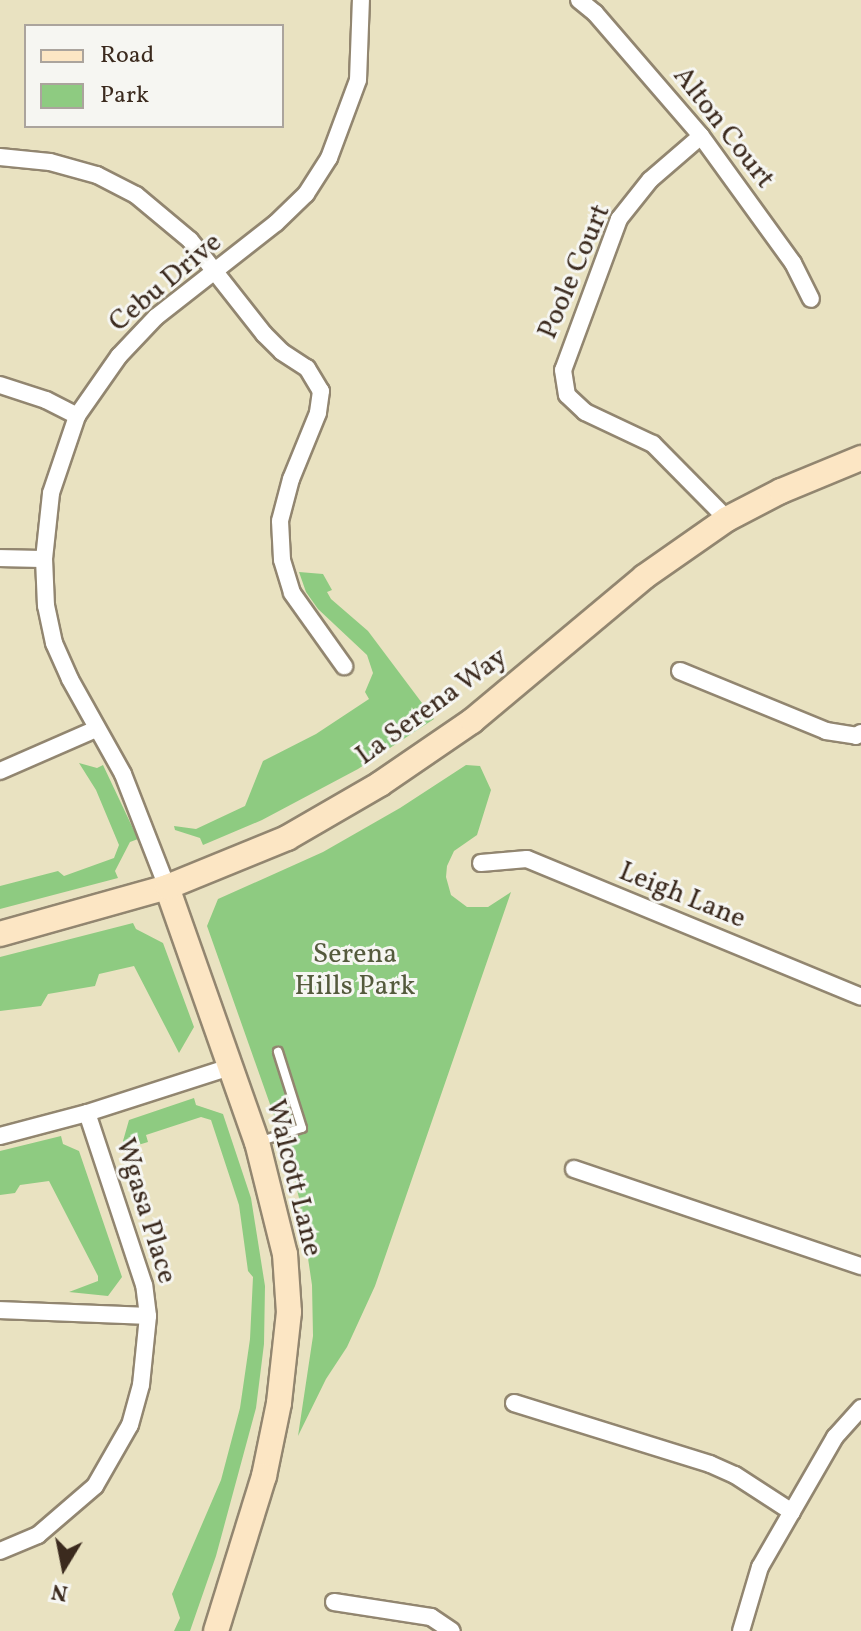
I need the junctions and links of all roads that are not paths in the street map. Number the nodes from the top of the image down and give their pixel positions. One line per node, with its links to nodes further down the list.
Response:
1 (361, 0): 5 (street, Cebu Drive)
2 (579, 0): 3 (street, Alton Court)
3 (701, 136): 6 (street, Alton Court); 10 (street, Poole Court)
4 (0, 157): 5 (street)
5 (216, 272): 8 (street, Cebu Drive); 13 (street)
6 (811, 299)
7 (0, 385): 8 (street)
8 (77, 416): 12 (street, Cebu Drive)
9 (861, 458): 10 (main road, La Serena Way)
10 (727, 519): 19 (main road, La Serena Way)
11 (0, 558): 12 (street)
12 (44, 559): 15 (street, Cebu Drive)
13 (344, 666)
14 (680, 671): 16 (street)
15 (96, 729): 17 (street); 19 (street, Cebu Drive)
16 (861, 733)
17 (0, 771)
18 (481, 863): 21 (street, Leigh Lane)
19 (167, 887): 20 (main road, La Serena Way); 23 (main road, Walcott Lane)
20 (0, 934)
21 (861, 997)
22 (278, 1052): 26 (lane)
23 (233, 1066): 24 (street); 26 (main road, Walcott Lane)
24 (87, 1113): 25 (street); 30 (street, Wgasa Place)
25 (0, 1136)
26 (257, 1142): 36 (main road, Walcott Lane)
27 (574, 1169): 28 (street)
28 (861, 1266)
29 (0, 1310): 30 (street)
30 (148, 1316): 34 (street, Wgasa Place)
31 (514, 1403): 33 (street)
32 (861, 1408): 33 (street)
33 (792, 1512): 38 (street)
34 (0, 1551)
35 (334, 1602): 37 (street)
36 (216, 1631)
37 (452, 1631)
38 (741, 1631)

